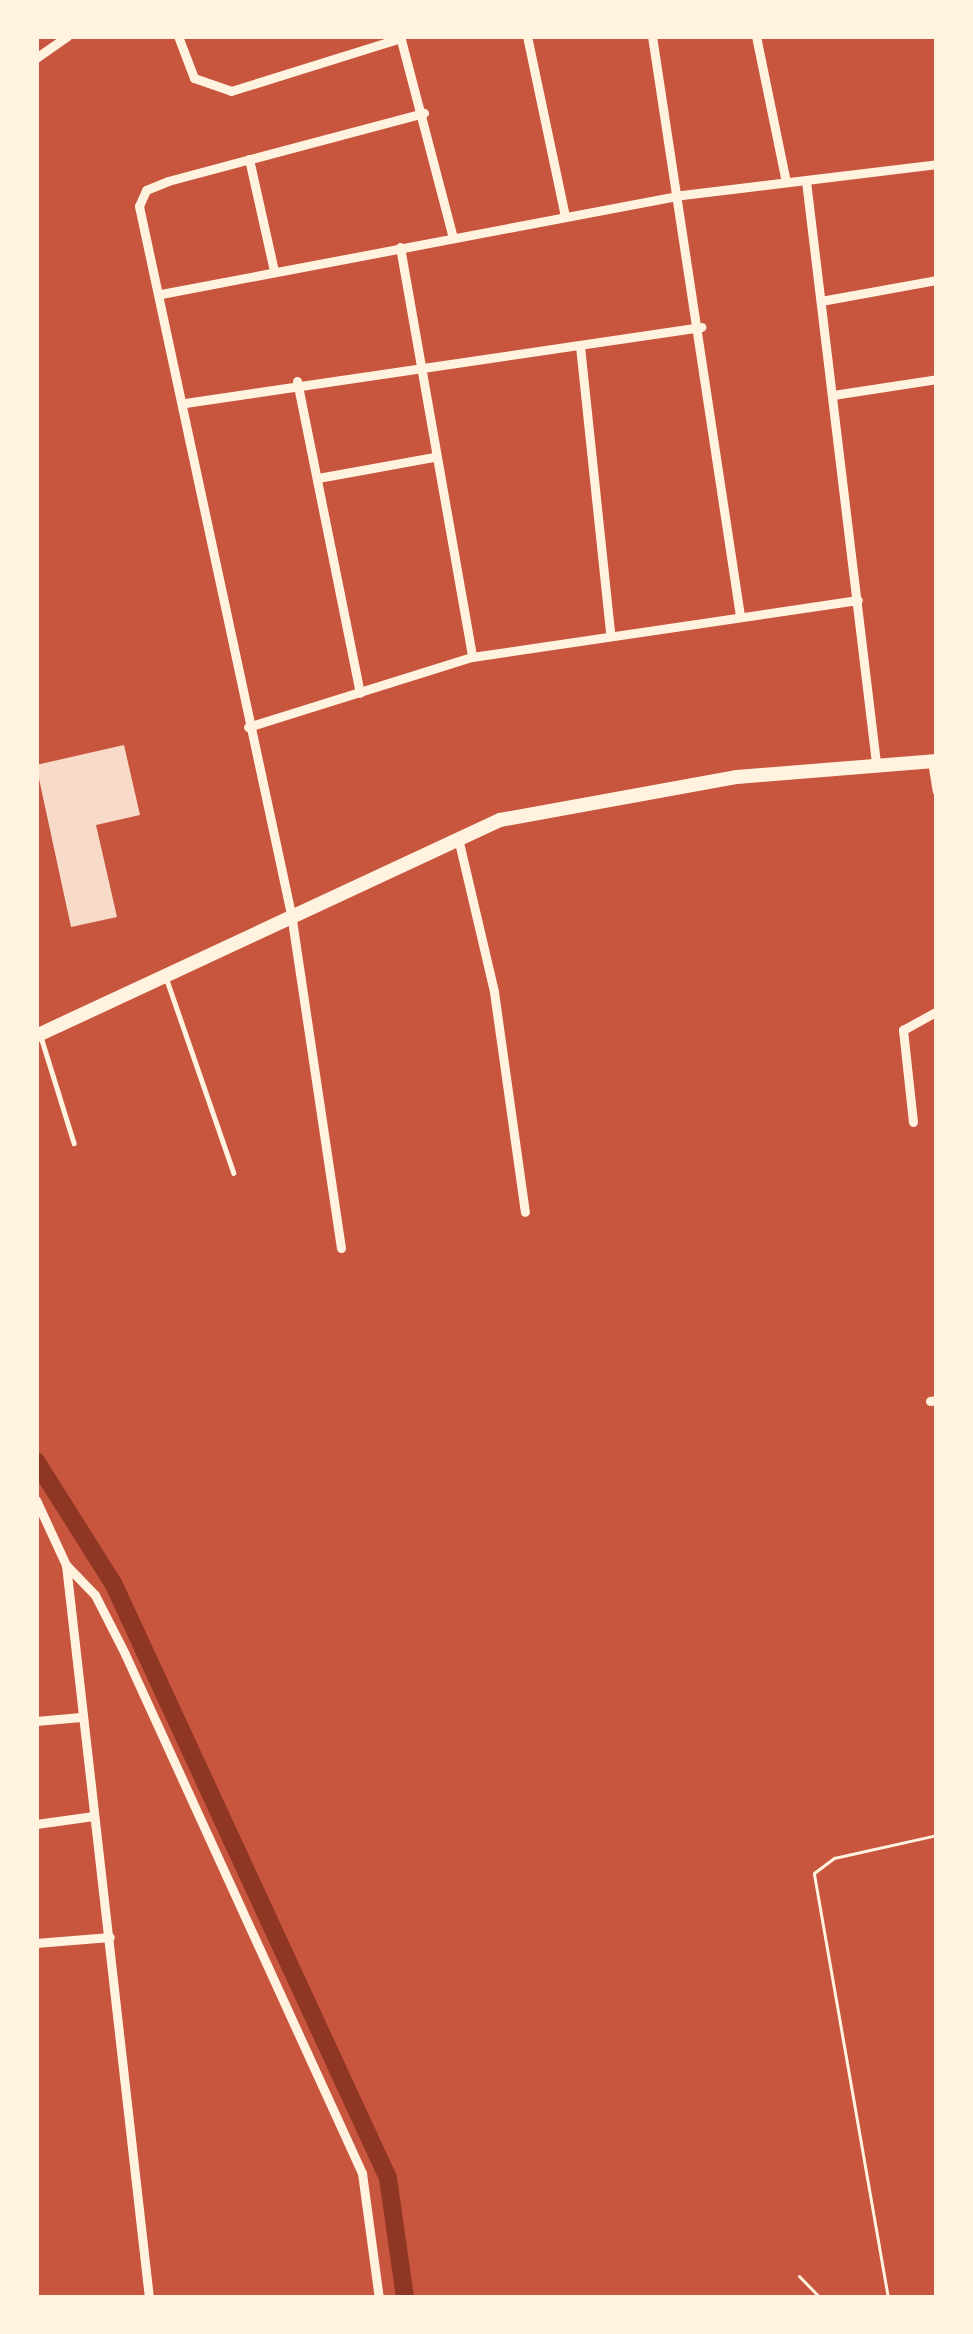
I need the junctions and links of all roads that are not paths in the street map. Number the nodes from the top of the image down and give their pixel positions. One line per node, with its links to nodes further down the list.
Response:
1 (178, 36): 5 (street)
2 (527, 36): 14 (street)
3 (652, 36): 13 (street)
4 (756, 36): 12 (street)
5 (400, 37): 8 (street)
6 (61, 38): 7 (street)
7 (36, 58)
8 (424, 113): 9 (street); 15 (street)
9 (249, 159): 17 (street); 19 (street)
10 (937, 164): 11 (street)
11 (806, 181): 12 (street); 20 (street)
12 (786, 182): 13 (street)
13 (682, 195): 14 (street); 21 (street)
14 (566, 216): 15 (street)
15 (453, 238): 16 (street)
16 (400, 247): 17 (street); 23 (street)
17 (274, 271): 19 (street)
18 (937, 280): 20 (street)
19 (161, 294): 27 (street)
20 (821, 301): 26 (street)
21 (701, 327): 22 (street); 31 (street)
22 (580, 346): 23 (street); 32 (street)
23 (416, 366): 25 (street); 28 (street)
24 (937, 379): 26 (street)
25 (297, 381): 27 (street); 29 (street)
26 (833, 395): 30 (street)
27 (185, 404): 35 (street)
28 (433, 457): 29 (street); 33 (street)
29 (318, 478): 34 (street)
30 (858, 600): 31 (street); 37 (street)
31 (740, 616): 32 (street)
32 (610, 633): 33 (street)
33 (472, 657): 34 (street)
34 (360, 693): 35 (street)
35 (248, 727): 40 (street)
36 (935, 761): 37 (main road); 38 (street)
37 (876, 763): 39 (main road)
38 (937, 790)
39 (458, 838): 40 (main road); 47 (street)
40 (291, 914): 41 (main road); 48 (street)
41 (165, 976): 43 (main road); 46 (lane)
42 (937, 1011): 44 (street)
43 (38, 1035): 45 (lane)
44 (913, 1122)
45 (74, 1143)
46 (234, 1173)
47 (525, 1212)
48 (341, 1248)
49 (36, 1500): 50 (street)
50 (66, 1564): 51 (street); 58 (street)
51 (81, 1717): 52 (street); 53 (street)
52 (36, 1721)
53 (93, 1816): 54 (street); 55 (street)
54 (36, 1824)
55 (110, 1937): 56 (street); 57 (street)
56 (36, 1943)
57 (149, 2298)
58 (379, 2298)

